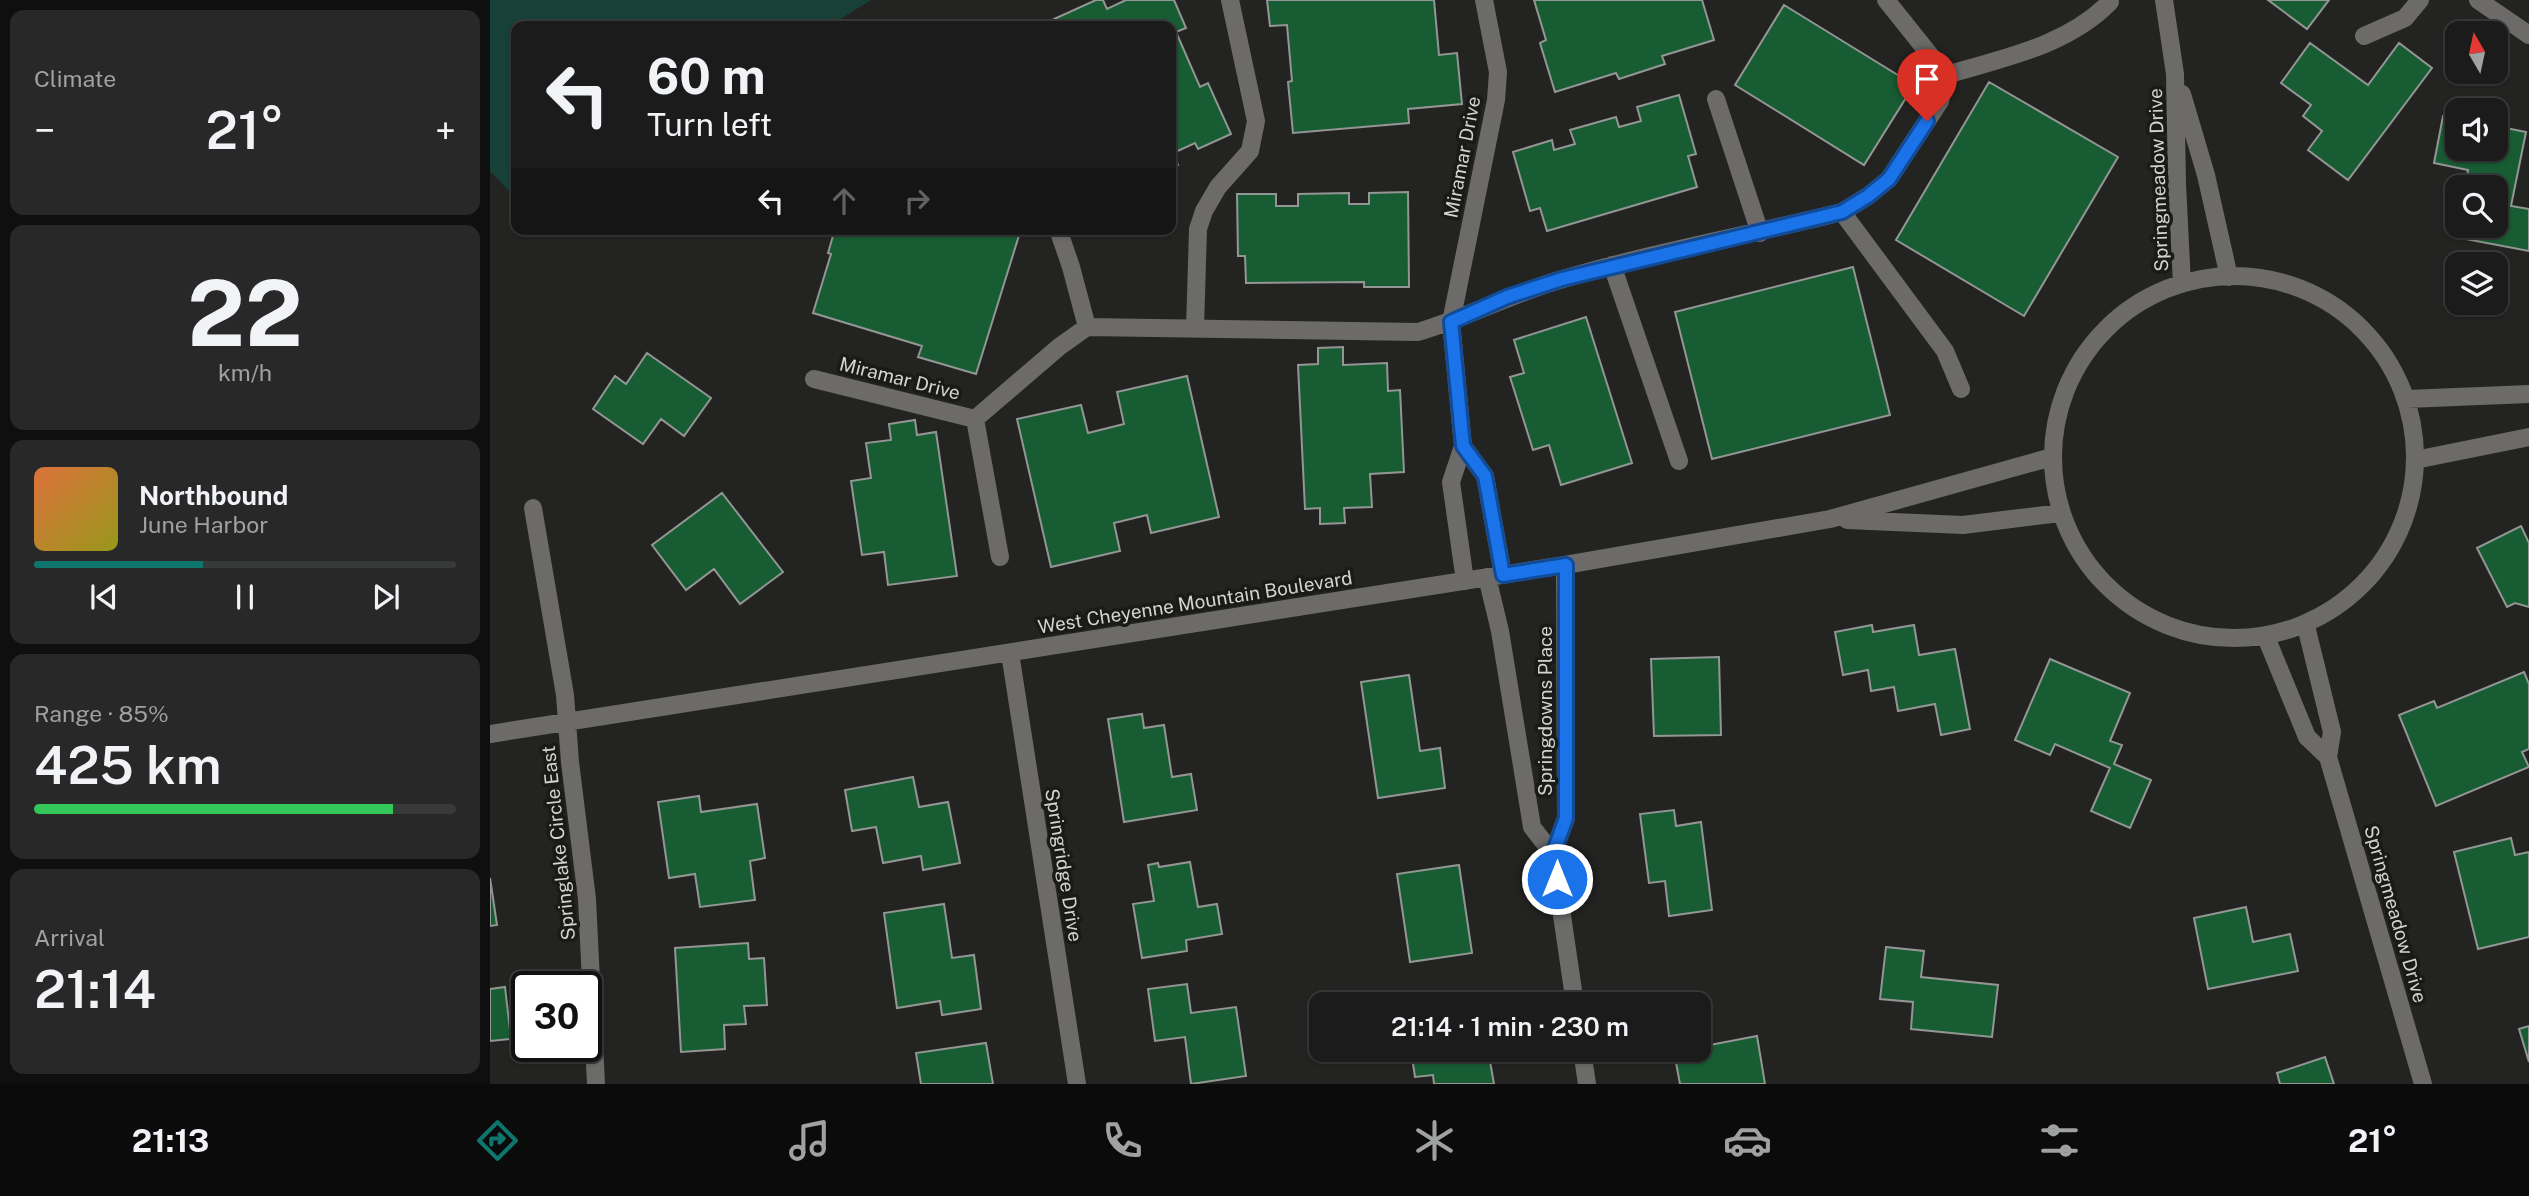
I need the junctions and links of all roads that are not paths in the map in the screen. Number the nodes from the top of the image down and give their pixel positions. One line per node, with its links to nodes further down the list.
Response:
1 (1230, 0): 21 (street)
2 (1483, 0): 19 (street, Miramar Drive)
3 (1886, 0): 11 (street)
4 (2164, 0): 10 (street, Springmeadow Drive)
5 (2420, 0): 9 (street)
6 (2478, 0): 8 (street)
7 (2110, 2): 11 (street)
8 (2529, 35)
9 (2364, 36)
10 (2175, 74): 17 (street, Springmeadow Drive); 18 (street, Springmeadow Drive)
11 (1946, 75): 13 (street)
12 (1716, 99): 14 (street)
13 (1842, 212): 14 (street); 23 (street)
14 (1760, 233): 16 (street)
15 (1060, 235): 20 (street)
16 (1612, 265): 19 (street); 31 (street)
17 (2229, 277): 18 (street); 25 (street)
18 (2182, 284): 29 (street)
19 (1451, 322): 21 (street); 28 (street, Miramar Drive)
20 (1087, 327): 21 (street); 26 (street, Miramar Drive)
21 (1195, 329)
22 (814, 379): 26 (street, Miramar Drive)
23 (1961, 389)
24 (2529, 394): 25 (street)
25 (2407, 399): 30 (street)
26 (975, 419): 35 (street, Miramar Drive)
27 (2529, 437): 30 (street)
28 (1463, 446): 37 (street); 38 (street, Miramar Drive)
29 (2052, 457): 33 (street); 34 (street, West Cheyenne Mountain Boulevard)
30 (2415, 460): 39 (street)
31 (1679, 461)
32 (533, 508): 42 (street)
33 (2060, 513): 34 (street, West Cheyenne Mountain Boulevard); 40 (street)
34 (1830, 519): 36 (street, West Cheyenne Mountain Boulevard)
35 (1000, 557)
36 (1566, 565): 37 (street, West Cheyenne Mountain Boulevard); 45 (street, Springdowns Place)
37 (1495, 576): 38 (street, West Cheyenne Mountain Boulevard); 45 (street, Springdowns Place)
38 (1465, 581): 41 (street, West Cheyenne Mountain Boulevard)
39 (2306, 626): 40 (street); 44 (street, Springmeadow Drive)
40 (2266, 637): 44 (street, Springmeadow Drive)
41 (1010, 653): 42 (street, West Cheyenne Mountain Boulevard); 49 (street, Springridge Drive)
42 (566, 723): 43 (street, West Cheyenne Mountain Boulevard); 48 (street, Springlake Circle East)
43 (490, 734)
44 (2328, 757): 51 (street, Springmeadow Drive)
45 (1553, 854): 46 (street, Springdowns Place)
46 (1573, 992)
47 (1584, 1062): 50 (street)
48 (596, 1084)
49 (1077, 1084)
50 (1587, 1084)
51 (2423, 1084)

